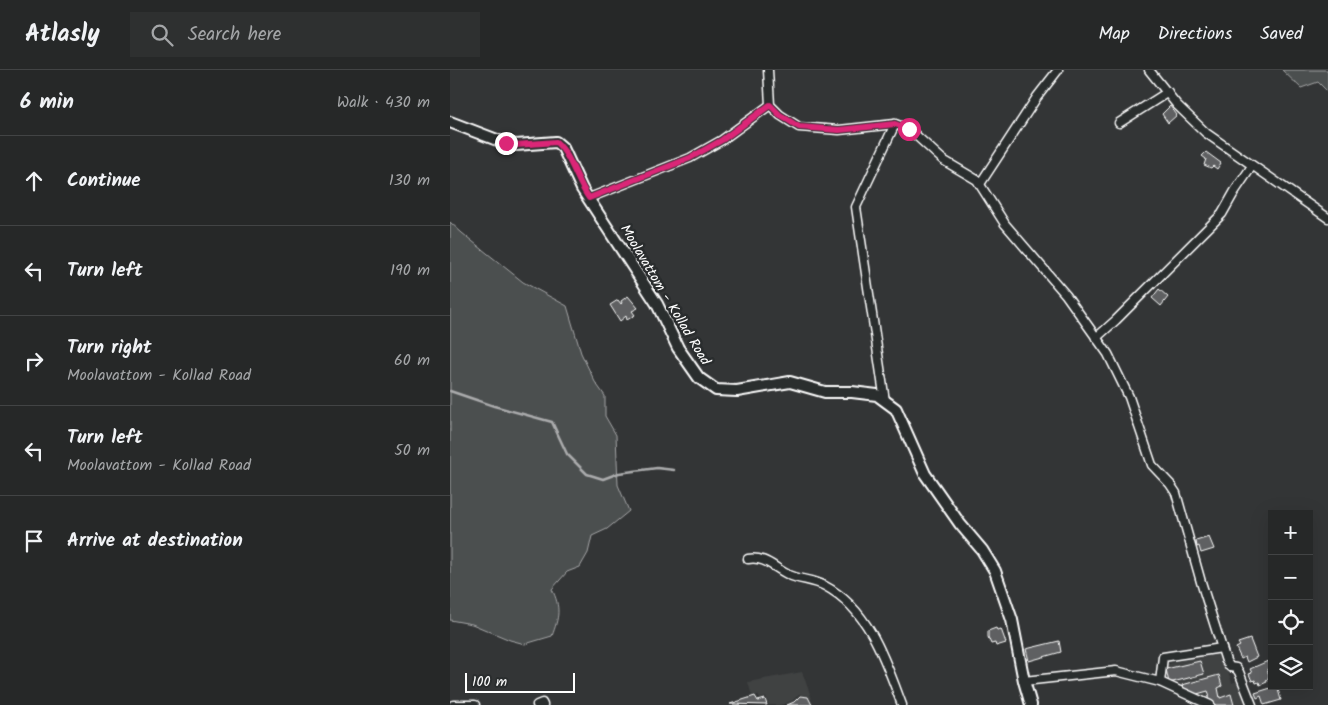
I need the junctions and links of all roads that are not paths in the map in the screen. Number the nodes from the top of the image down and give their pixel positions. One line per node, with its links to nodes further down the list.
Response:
1 (768, 70): 5 (street)
2 (1058, 70): 10 (street)
3 (1149, 70): 4 (street)
4 (1168, 92): 7 (street); 9 (street)
5 (770, 105): 8 (street); 11 (street)
6 (450, 122): 11 (main road, Moolavattom - Kollad Road)
7 (1119, 123)
8 (895, 124): 10 (street); 14 (street)
9 (1252, 166): 12 (street); 13 (street)
10 (980, 184): 13 (street)
11 (589, 198): 14 (main road, Moolavattom - Kollad Road)
12 (1328, 218)
13 (1096, 338): 16 (street)
14 (885, 402): 17 (main road, Moolavattom - Kollad Road)
15 (748, 559): 23 (street)
16 (1222, 648): 18 (street); 26 (street)
17 (1024, 681): 18 (street); 24 (main road, Moolavattom - Kollad Road)
18 (1160, 682): 25 (street)
19 (453, 705): 20 (street)
20 (476, 705)
21 (537, 705): 22 (street)
22 (542, 705)
23 (902, 705)
24 (1031, 705)
25 (1210, 705)
26 (1252, 705)

